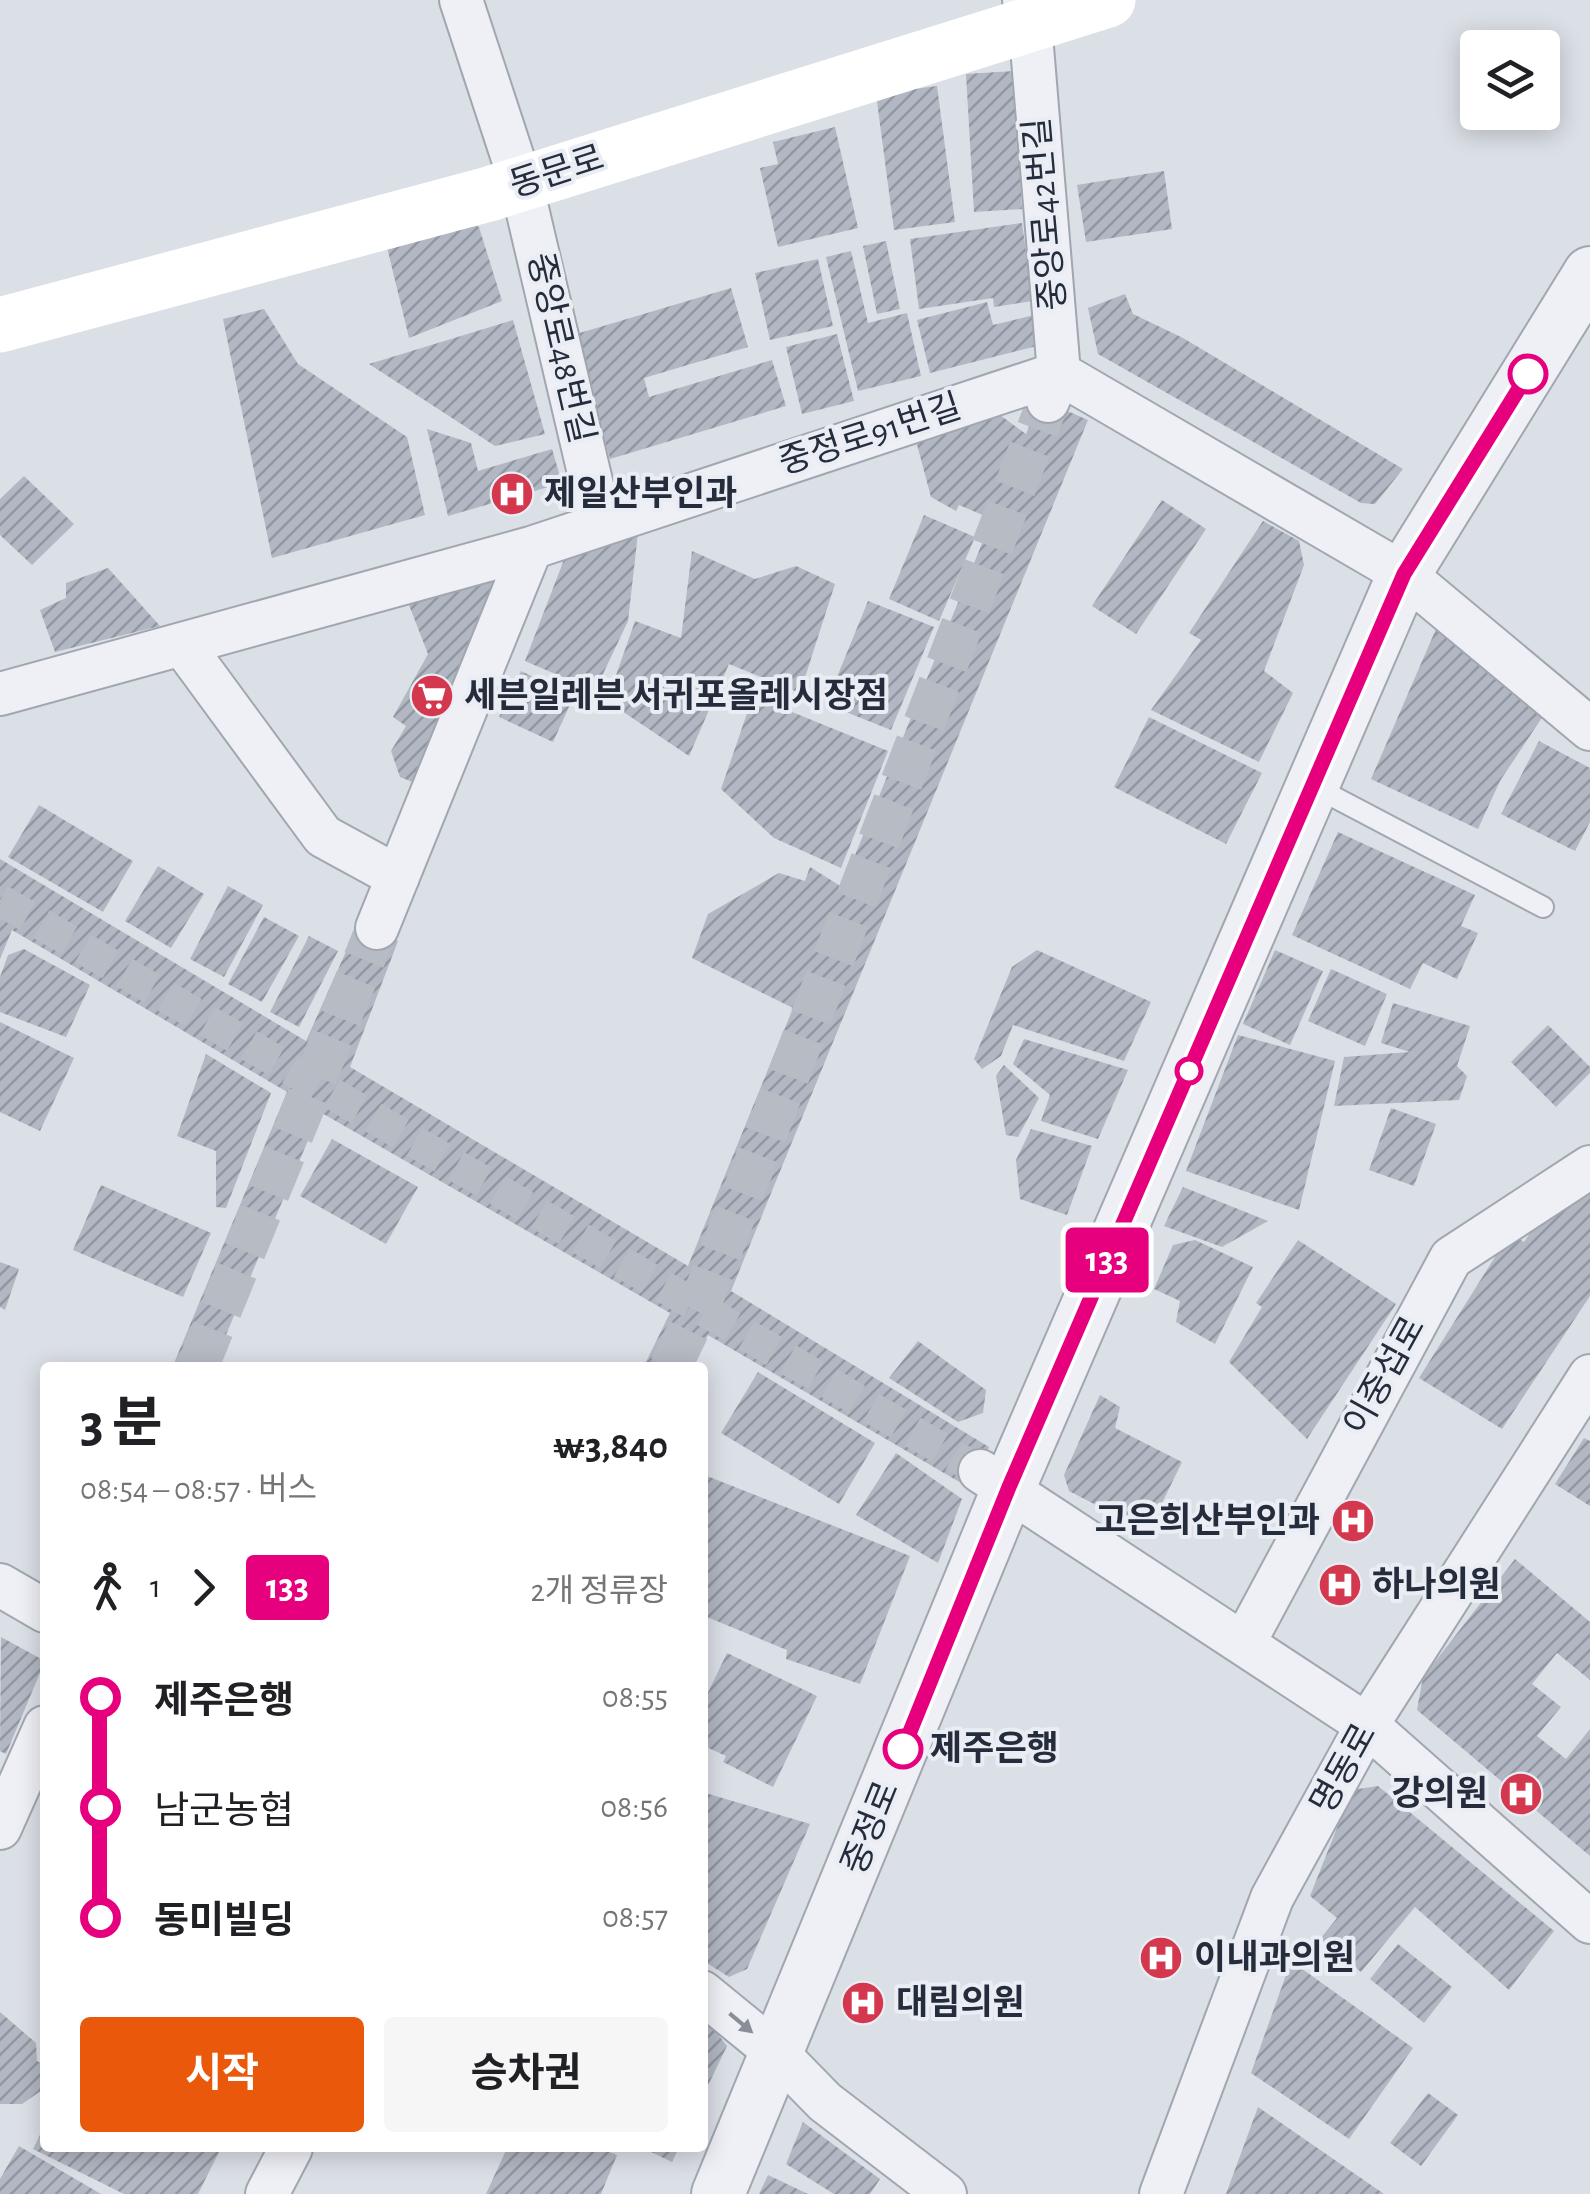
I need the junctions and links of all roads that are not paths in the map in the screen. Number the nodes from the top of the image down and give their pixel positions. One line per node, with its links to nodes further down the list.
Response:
1 (461, 0): 4 (street, 중앙로48번길)
2 (1108, 0): 3 (main road, 동문로)
3 (1027, 11): 4 (main road, 동문로); 7 (street, 중앙로42번길)
4 (521, 183): 6 (main road, 동문로); 8 (street, 중앙로48번길)
5 (1590, 273): 10 (street, 중정로)
6 (0, 325)
7 (1054, 388): 8 (street, 중정로91번길); 10 (street)
8 (601, 524): 9 (street, 중정로91번길)
9 (531, 548): 11 (street, 중정로91번길); 15 (street)
10 (1404, 574): 13 (street); 14 (street, 중정로)
11 (182, 644): 12 (street, 중정로91번길); 15 (street)
12 (0, 694)
13 (1590, 729)
14 (1313, 786): 16 (lane); 20 (street, 중정로)
15 (398, 877): 17 (street)
16 (1543, 907)
17 (377, 928)
18 (1590, 1167): 23 (street, 이중섭로)
19 (1590, 1376): 24 (street, 명동로)
20 (995, 1479): 23 (street); 29 (street, 중정로)
21 (0, 1585): 22 (street)
22 (40, 1608)
23 (1244, 1643): 24 (street)
24 (1367, 1724): 27 (street); 34 (street, 명동로)
25 (40, 1737): 26 (street)
26 (0, 1828)
27 (1590, 1922)
28 (708, 1997): 29 (street, one-way to 29)
29 (779, 2054): 32 (street, 중정로); 33 (street)
30 (289, 2152): 31 (street)
31 (268, 2194)
32 (718, 2194)
33 (945, 2194)
34 (1161, 2194)

